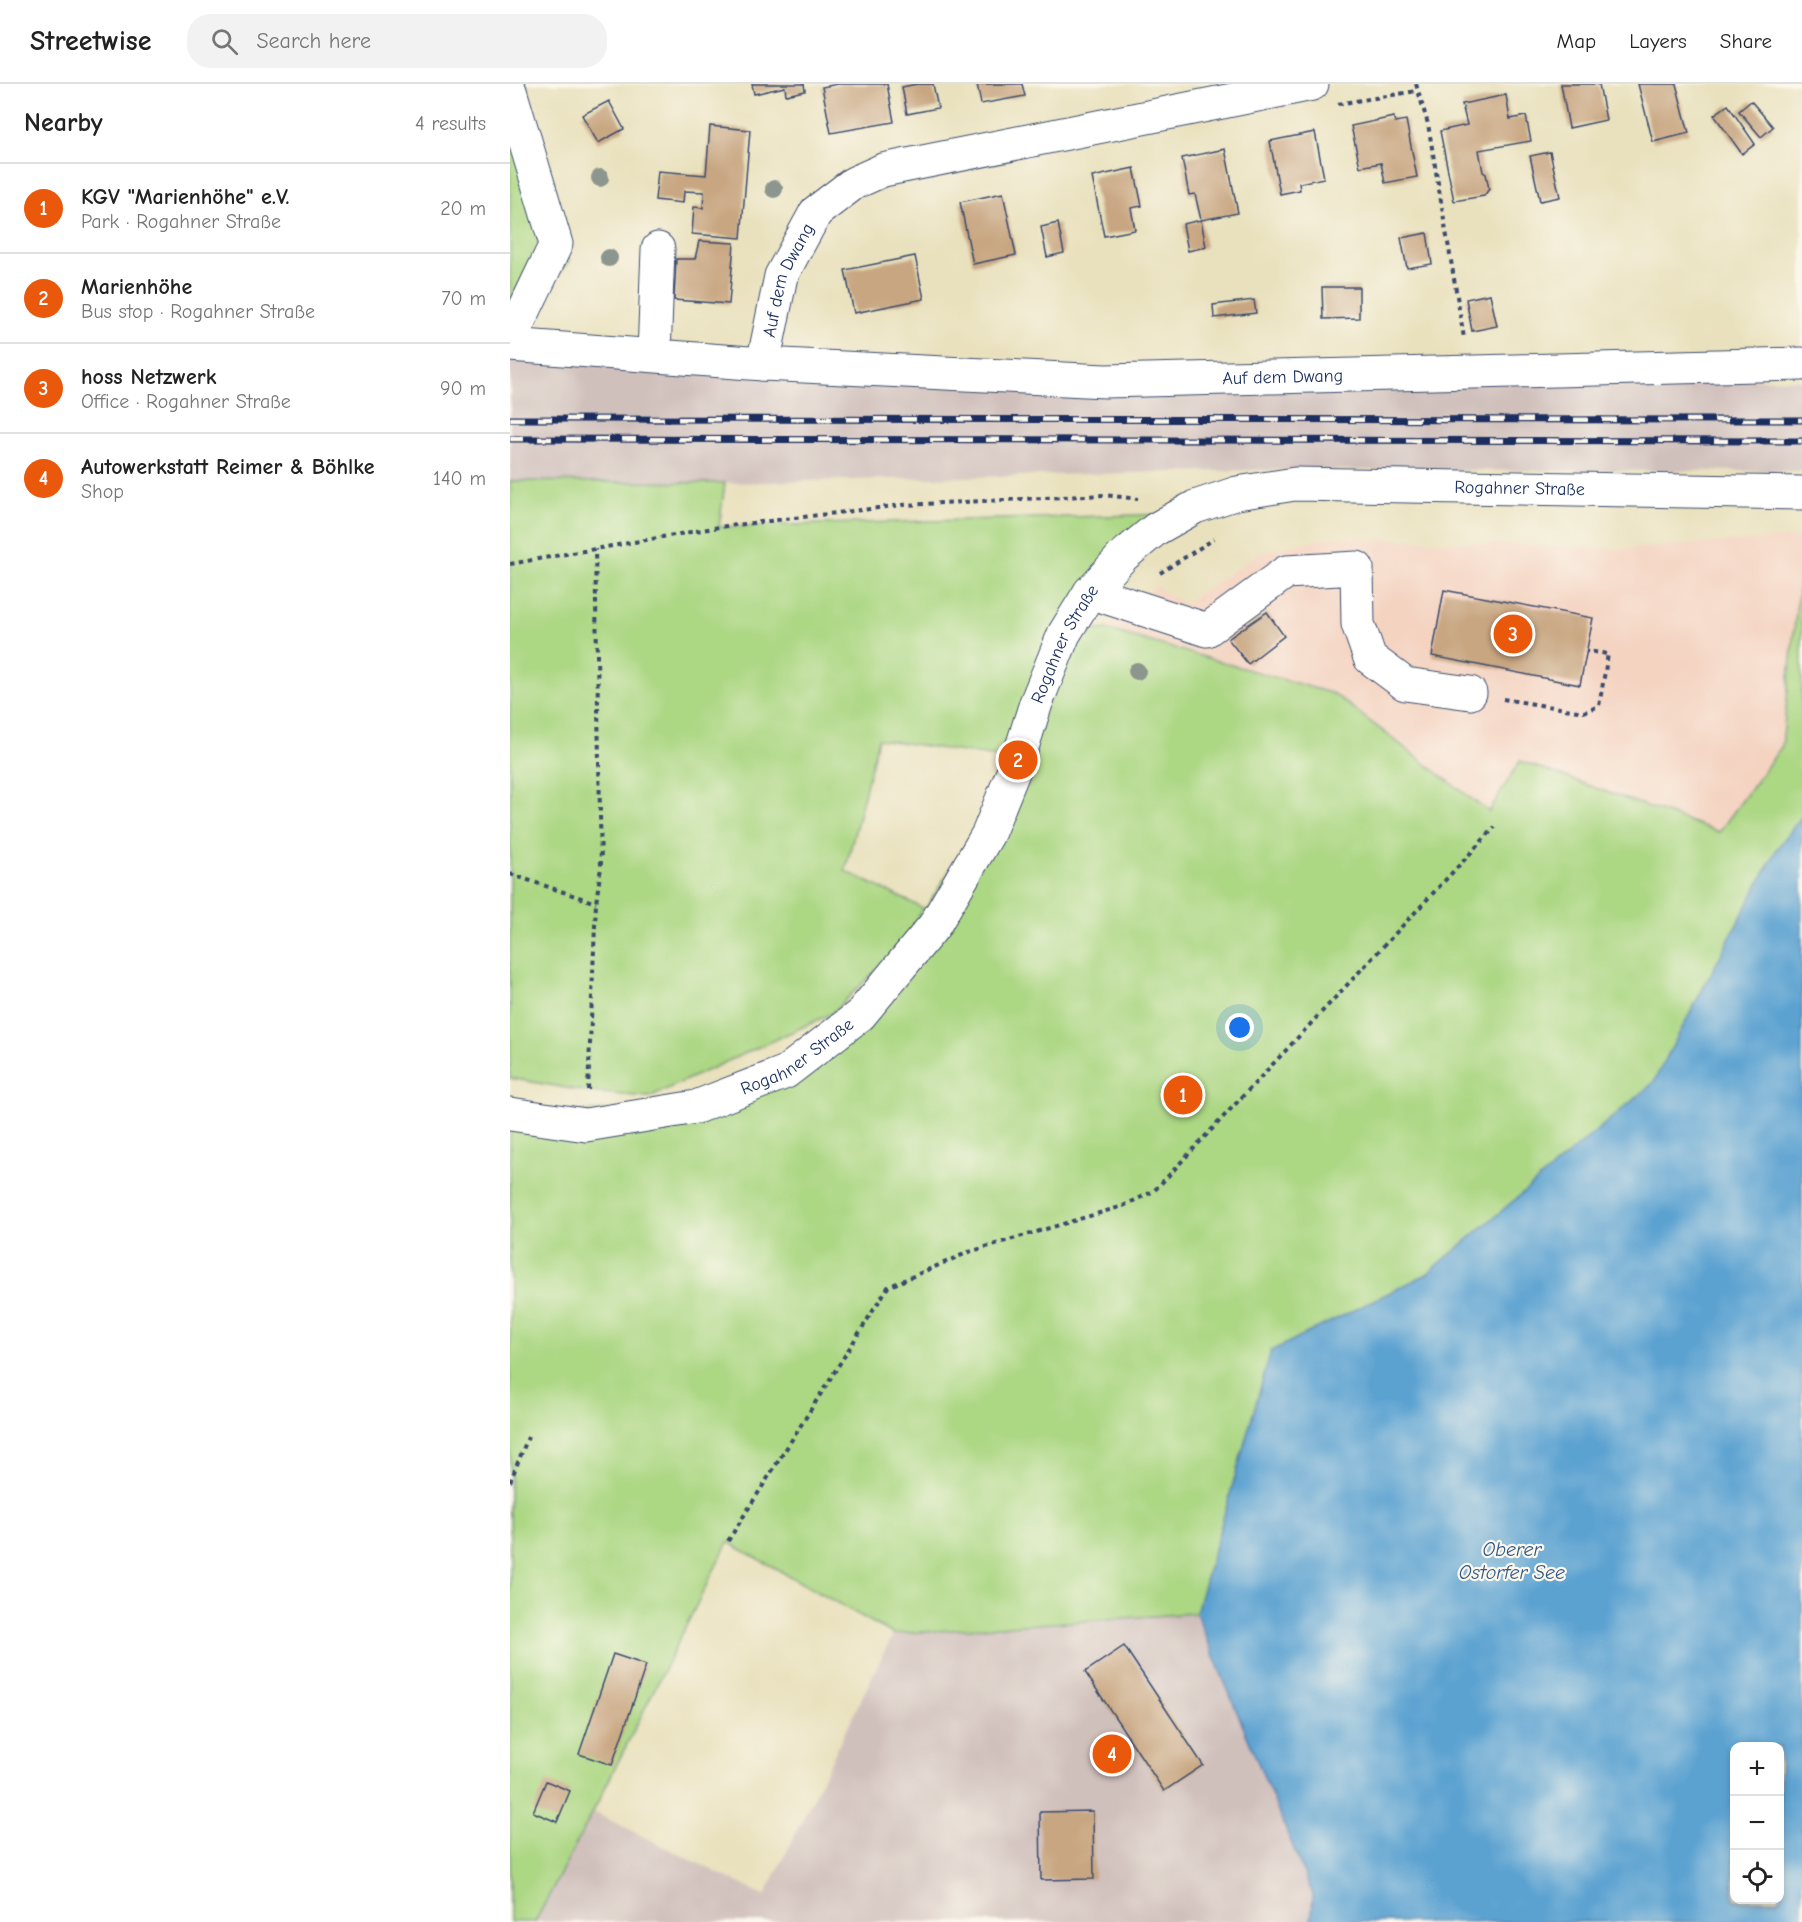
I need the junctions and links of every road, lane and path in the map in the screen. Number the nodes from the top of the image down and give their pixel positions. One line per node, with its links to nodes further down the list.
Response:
1 (1312, 84): 9 (street, Auf dem Dwang)
2 (1416, 84): 5 (path)
3 (510, 91): 6 (street)
4 (658, 249): 8 (street)
5 (1463, 332)
6 (510, 340)
7 (510, 345): 8 (street, Auf dem Dwang)
8 (654, 356): 9 (street, Auf dem Dwang)
9 (763, 364): 10 (street, Auf dem Dwang)
10 (1802, 364)
11 (1802, 493): 16 (street, Rogahner Straße)
12 (1138, 500): 14 (path)
13 (1223, 536): 17 (path)
14 (595, 549): 15 (path); 22 (path)
15 (510, 564)
16 (1090, 592): 17 (street); 24 (street, Rogahner Straße)
17 (1125, 604): 19 (street)
18 (1587, 651): 19 (path)
19 (1470, 693)
20 (1495, 827): 27 (path)
21 (510, 874): 22 (path)
22 (596, 903): 24 (path)
23 (510, 1114): 24 (street, Rogahner Straße)
24 (586, 1125)
25 (528, 1437): 26 (path)
26 (510, 1482)
27 (728, 1541)

